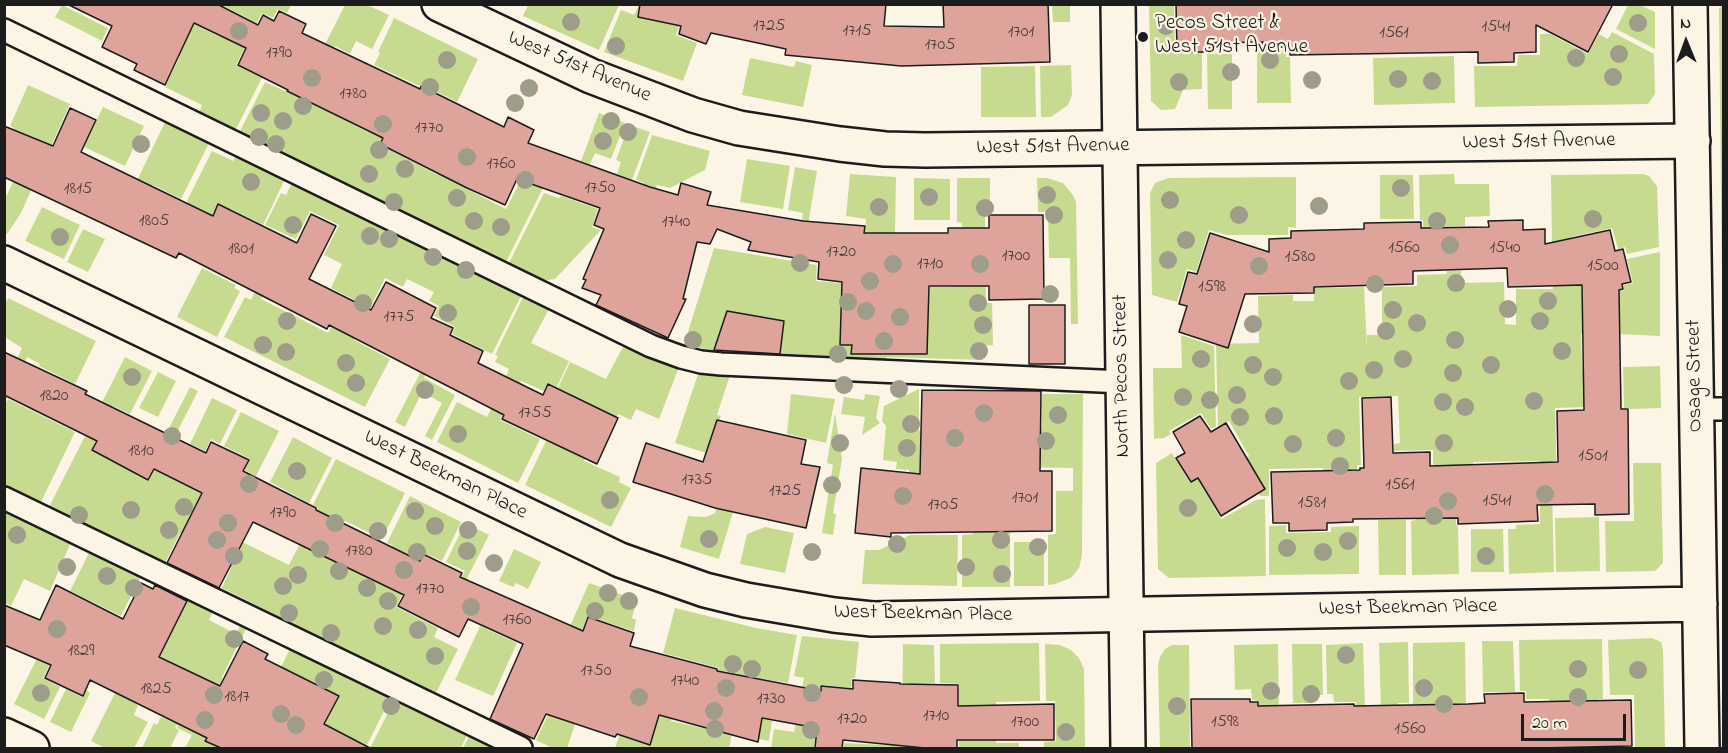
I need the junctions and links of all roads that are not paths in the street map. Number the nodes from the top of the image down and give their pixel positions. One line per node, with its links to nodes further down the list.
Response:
1 (439, 4): 6 (street, West 51st Avenue)
2 (1118, 4): 6 (street, North Pecos Street)
3 (1690, 4): 5 (street, Osage Street)
4 (4, 30): 8 (lane)
5 (1692, 141): 6 (street, West 51st Avenue); 9 (street, Osage Street)
6 (1119, 147): 8 (street, North Pecos Street)
7 (4, 263): 12 (street, West Beekman Place)
8 (1123, 382): 12 (street, North Pecos Street)
9 (1710, 409): 11 (street, Osage Street)
10 (4, 498): 15 (lane)
11 (1700, 604): 12 (street, West Beekman Place); 17 (street, Osage Street)
12 (1126, 615): 16 (street, North Pecos Street)
13 (4, 735): 14 (street)
14 (32, 748)
15 (521, 748)
16 (1128, 748)
17 (1702, 748)

